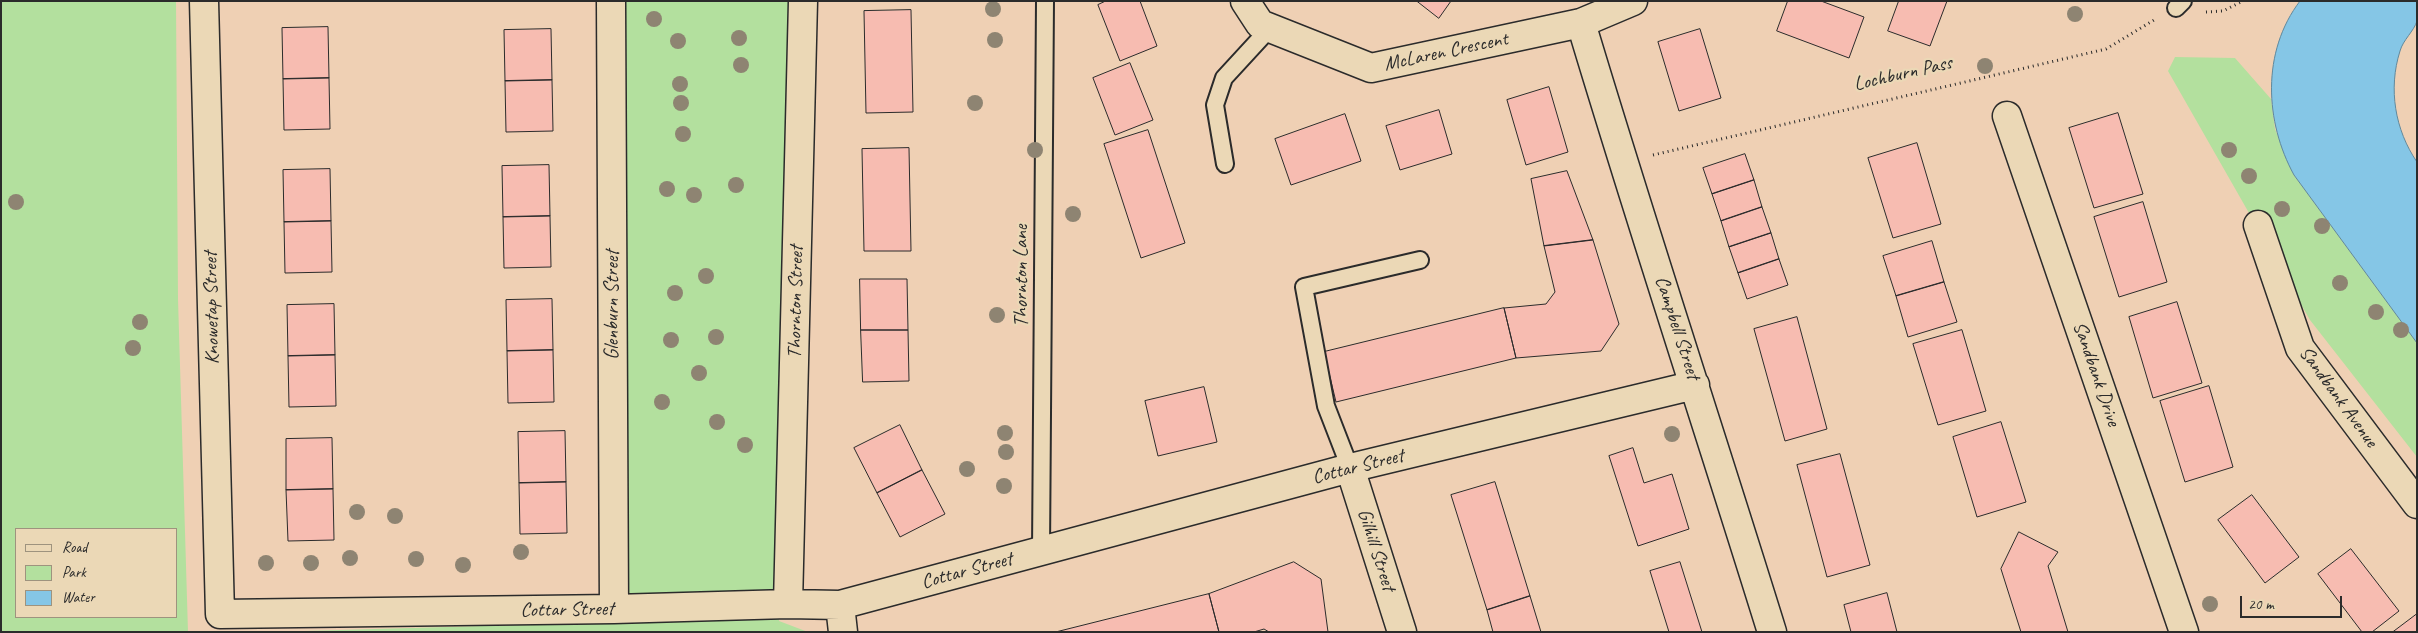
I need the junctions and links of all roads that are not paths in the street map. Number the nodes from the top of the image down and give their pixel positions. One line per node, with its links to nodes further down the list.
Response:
1 (204, 1): 19 (street, Knowetap Street)
2 (611, 1): 18 (street, Glenburn Street)
3 (803, 1): 17 (street, Thornton Street)
4 (1045, 1): 16 (lane, Thornton Lane)
5 (1245, 1): 8 (street, McLaren Crescent)
6 (1632, 1): 7 (street, McLaren Crescent)
7 (1581, 23): 8 (street, McLaren Crescent); 13 (street, Campbell Street)
8 (1270, 28): 10 (lane)
9 (2007, 116): 23 (street, Sandbank Drive)
10 (1226, 164)
11 (2258, 225): 15 (street, Sandbank Avenue)
12 (1420, 260): 14 (lane)
13 (1696, 385): 14 (street, Cottar Street); 22 (street, Campbell Street)
14 (1350, 468): 16 (street, Cottar Street); 21 (street, Gilhill Street)
15 (2417, 504)
16 (1041, 551): 20 (street, Cottar Street)
17 (788, 604): 18 (street, Cottar Street); 20 (street, Cottar Street)
18 (614, 609): 19 (street, Cottar Street)
19 (220, 614)
20 (842, 619)
21 (1402, 632)
22 (1772, 632)
23 (2184, 632)

